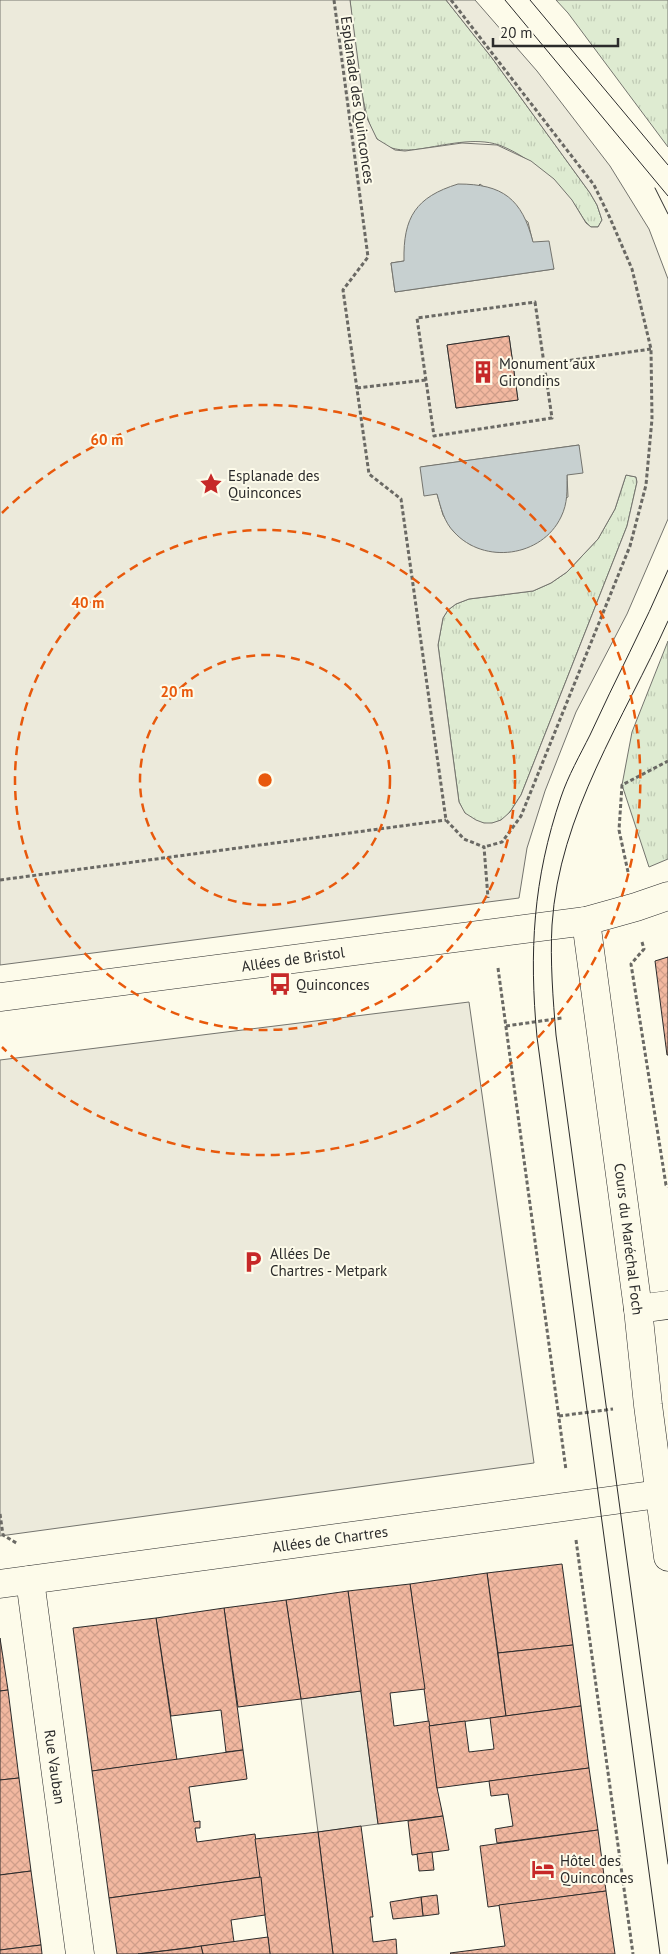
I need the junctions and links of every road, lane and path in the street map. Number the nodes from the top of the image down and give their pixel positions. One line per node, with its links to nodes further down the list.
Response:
1 (334, 0): 6 (path, Esplanade des Quinconces)
2 (451, 0): 3 (path)
3 (651, 349): 4 (path); 9 (path)
4 (544, 364): 5 (path); 5 (path)
5 (426, 380): 6 (path)
6 (357, 388): 8 (path, Esplanade des Quinconces)
7 (668, 761): 12 (path)
8 (446, 820): 9 (path); 10 (path)
9 (484, 847): 14 (path)
10 (0, 880)
11 (668, 896): 12 (street, Allées de Bristol)
12 (636, 907): 13 (street, Allées de Bristol); 18 (path)
13 (586, 920): 14 (street, Allées de Bristol); 20 (street, Cours du Maréchal Foch)
14 (495, 946): 15 (street, Allées de Bristol); 17 (path)
15 (0, 997)
16 (571, 1017): 17 (path)
17 (506, 1026): 22 (path)
18 (668, 1187)
19 (668, 1305): 20 (street)
20 (638, 1309): 24 (street, Cours du Maréchal Foch)
21 (616, 1409): 22 (path)
22 (559, 1416): 23 (path)
23 (567, 1478)
24 (660, 1494): 26 (street, Cours du Maréchal Foch); 27 (street, Allées de Chartres)
25 (575, 1537): 30 (path)
26 (668, 1557)
27 (30, 1580): 28 (street, Allées de Chartres); 29 (street, Rue Vauban)
28 (0, 1584)
29 (80, 1954)
30 (634, 1954)

